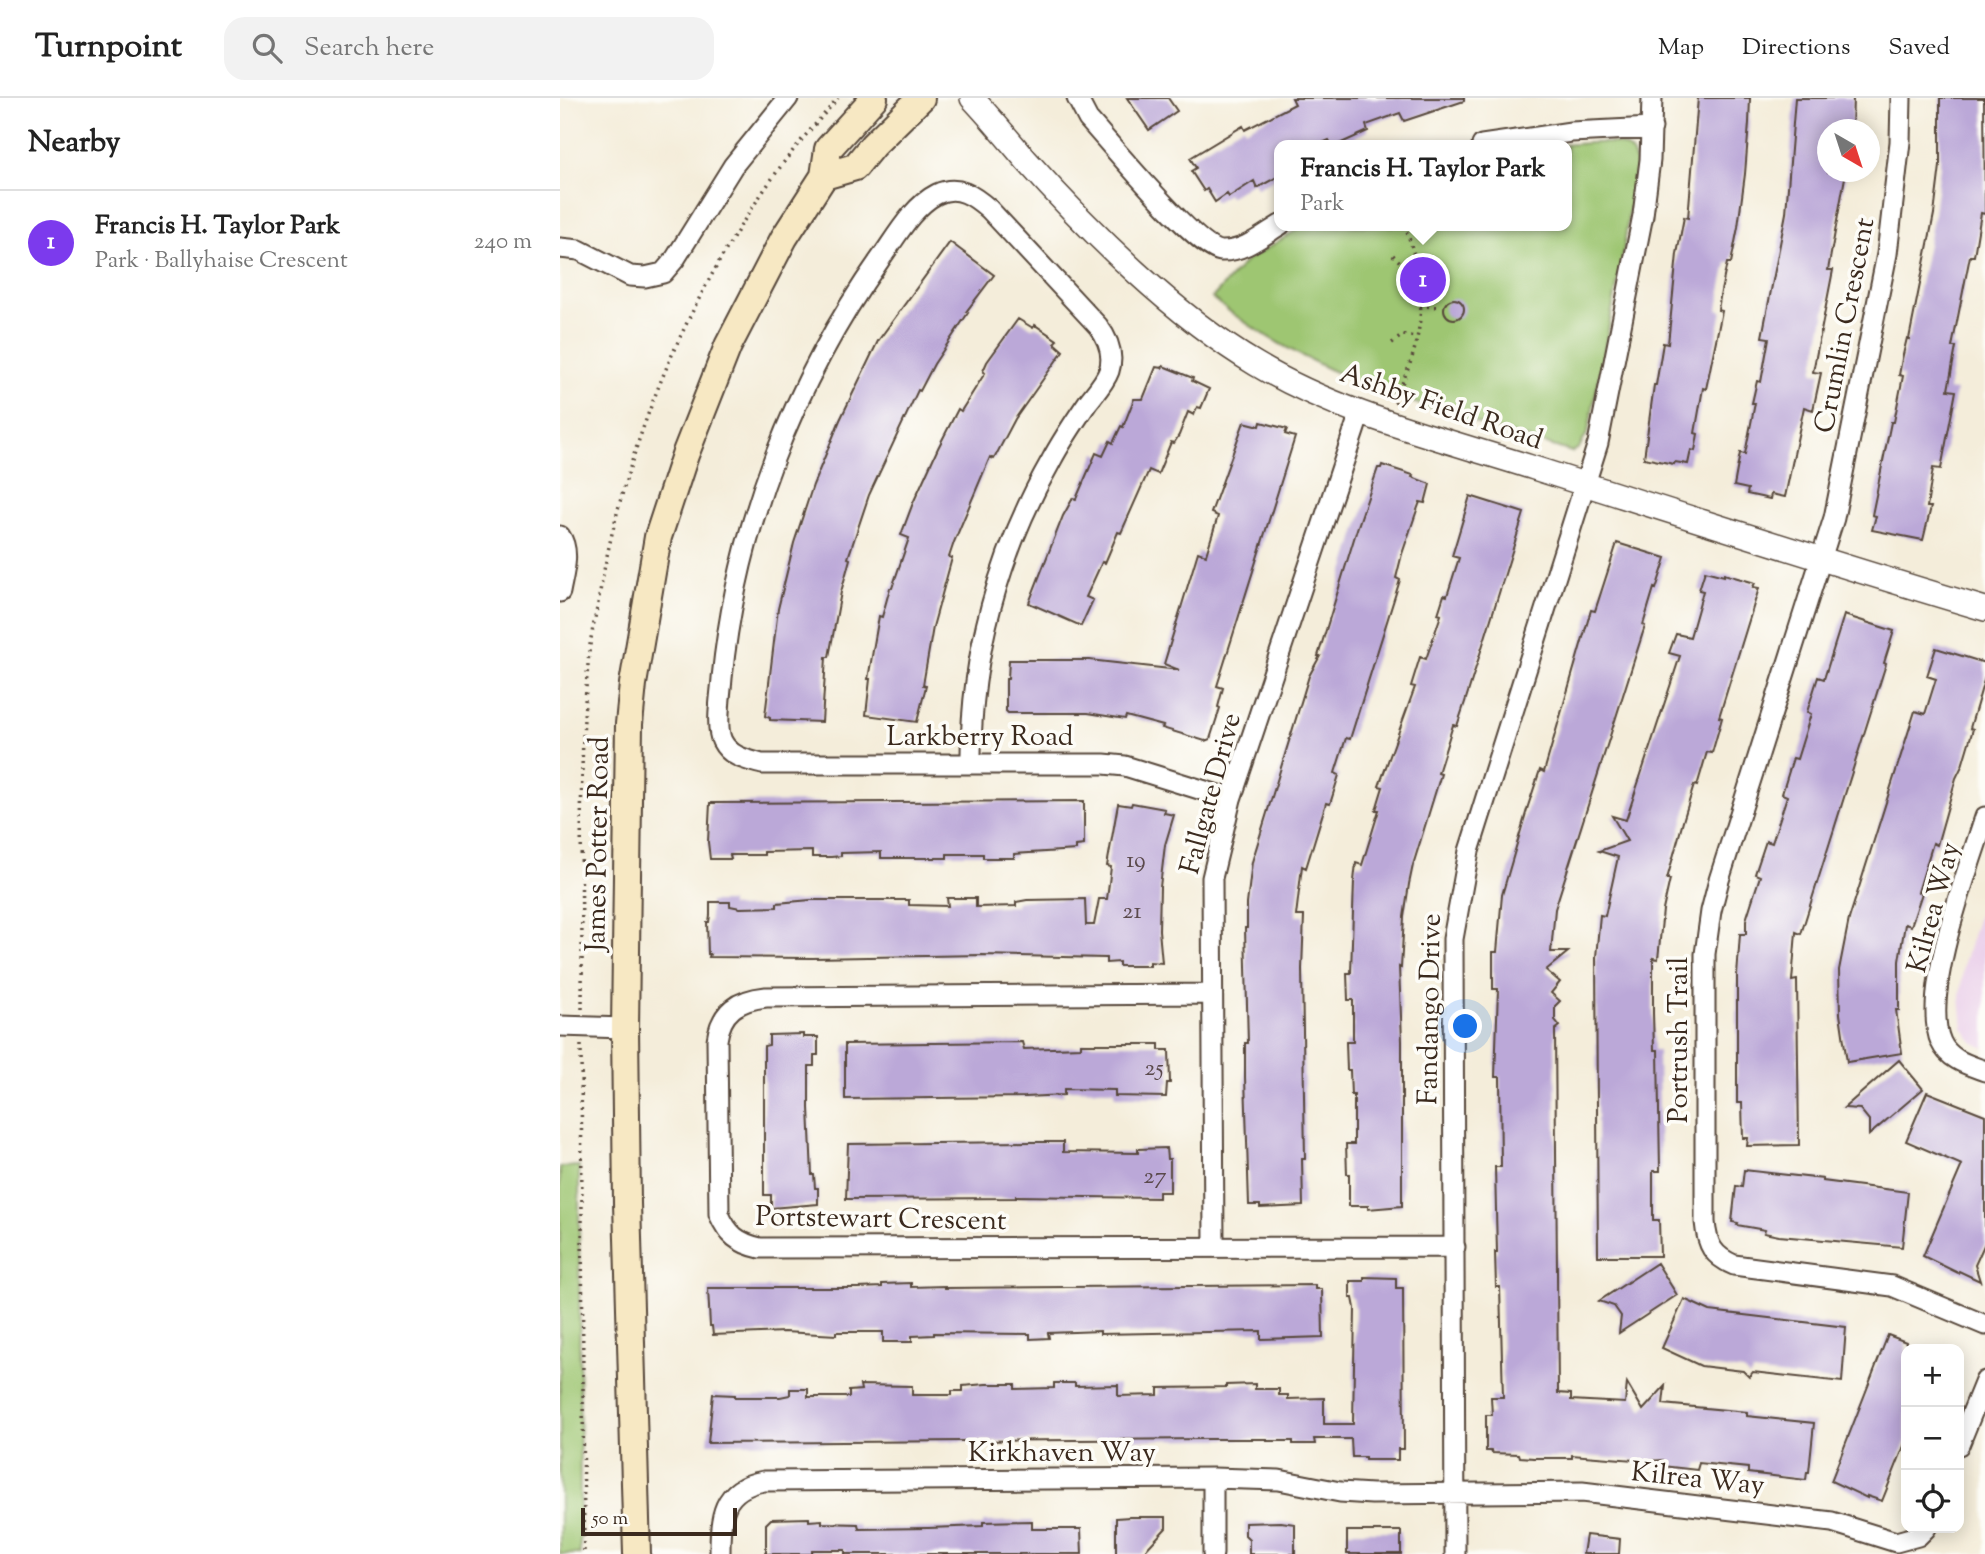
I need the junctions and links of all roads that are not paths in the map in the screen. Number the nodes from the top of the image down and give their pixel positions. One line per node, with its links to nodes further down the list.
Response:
1 (788, 98): 12 (street)
2 (874, 98): 10 (main road, James Potter Road)
3 (921, 98): 10 (main road)
4 (972, 98): 13 (street, Ashby Field Road)
5 (1077, 98): 11 (street)
6 (1653, 98): 8 (street)
7 (1901, 98): 16 (street, Crumlin Crescent)
8 (1652, 128): 9 (street); 14 (street)
9 (1514, 140)
10 (824, 176): 24 (main road, James Potter Road)
11 (1274, 228)
12 (560, 248)
13 (1360, 413): 14 (street, Ashby Field Road); 20 (street, Fallgate Drive)
14 (1587, 485): 16 (street, Ashby Field Road); 27 (street, Fandango Drive)
15 (560, 536): 17 (street)
16 (1822, 560): 18 (street, Ashby Field Road); 28 (street, Portrush Trail)
17 (560, 593)
18 (1985, 609)
19 (971, 762): 19 (street, Larkberry Road); 20 (street, Larkberry Road)
20 (1231, 799): 22 (street, Fallgate Drive)
21 (1985, 817): 25 (street, Kilrea Way)
22 (1211, 994): 26 (street, Fallgate Drive); 26 (street, Portstewart Crescent)
23 (560, 1026): 24 (street)
24 (625, 1028): 34 (main road, James Potter Road)
25 (1985, 1071)
26 (1214, 1246): 27 (street, Portstewart Crescent)
27 (1455, 1247): 32 (street, Fandango Drive)
28 (1985, 1325)
29 (1985, 1381): 30 (street)
30 (1964, 1433)
31 (1213, 1478): 32 (street, Kirkhaven Way); 35 (street, Kirkhaven Way); 36 (street)
32 (1455, 1493): 33 (street, Kilrea Way); 37 (street, Fandango Drive)
33 (1921, 1533)
34 (637, 1554)
35 (720, 1554)
36 (1213, 1554)
37 (1455, 1554)

